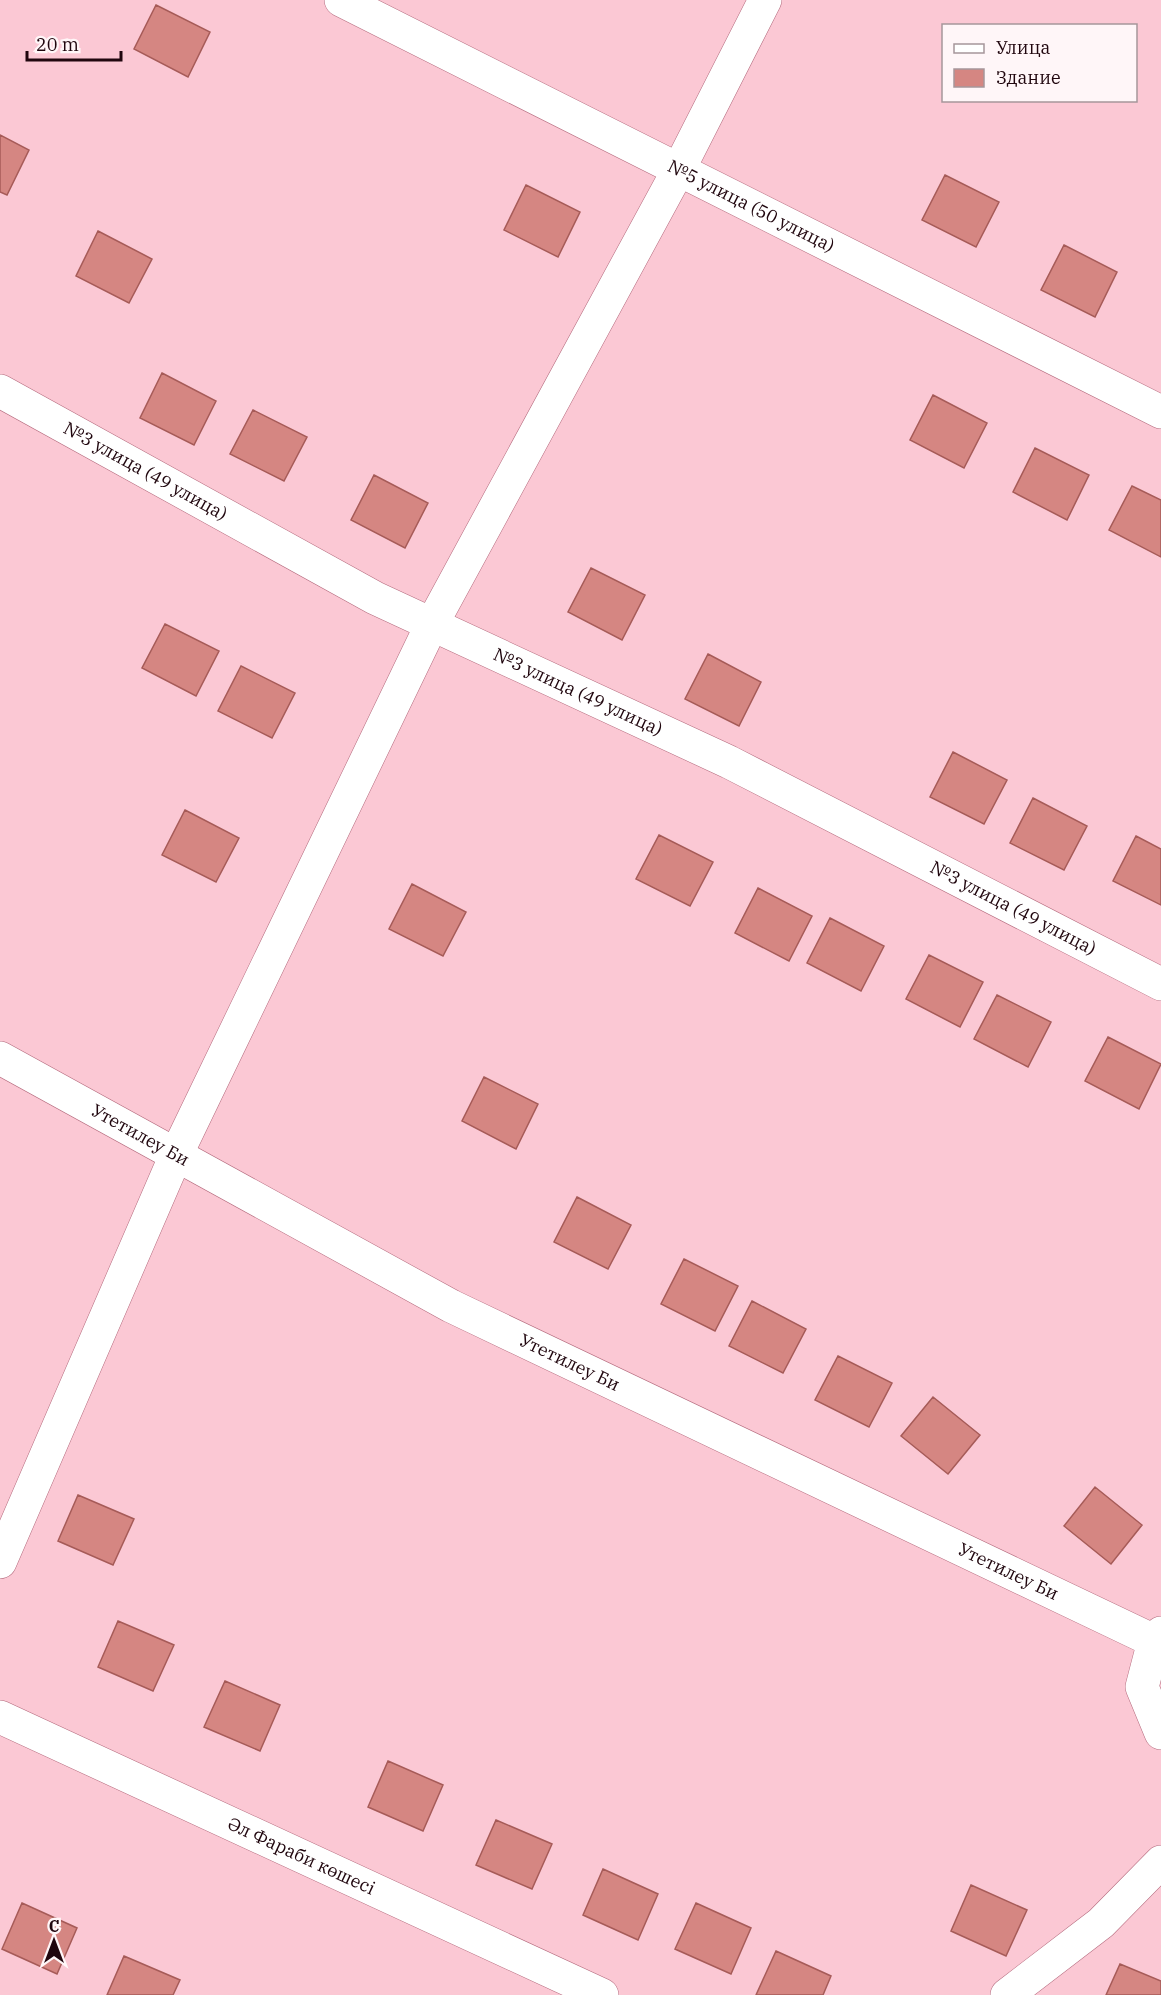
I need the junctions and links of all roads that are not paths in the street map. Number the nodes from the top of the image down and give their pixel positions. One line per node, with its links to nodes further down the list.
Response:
1 (341, 0): 3 (street, №5 улица (50 улица))
2 (765, 0): 3 (street)
3 (679, 169): 5 (street, №5 улица (50 улица)); 6 (street)
4 (0, 391): 6 (street, №3 улица (49 улица))
5 (1161, 412)
6 (432, 624): 7 (street, №3 улица (49 улица)); 9 (street)
7 (1161, 984)
8 (0, 1058): 9 (street, Утетилеу Би)
9 (176, 1155): 10 (street); 11 (street, Утетилеу Би)
10 (0, 1562)
11 (1157, 1637): 13 (street)
12 (0, 1717): 15 (street, Әл Фараби көшесі)
13 (1161, 1733)
14 (1161, 1862): 16 (street)
15 (602, 1995)
16 (1007, 1995)

